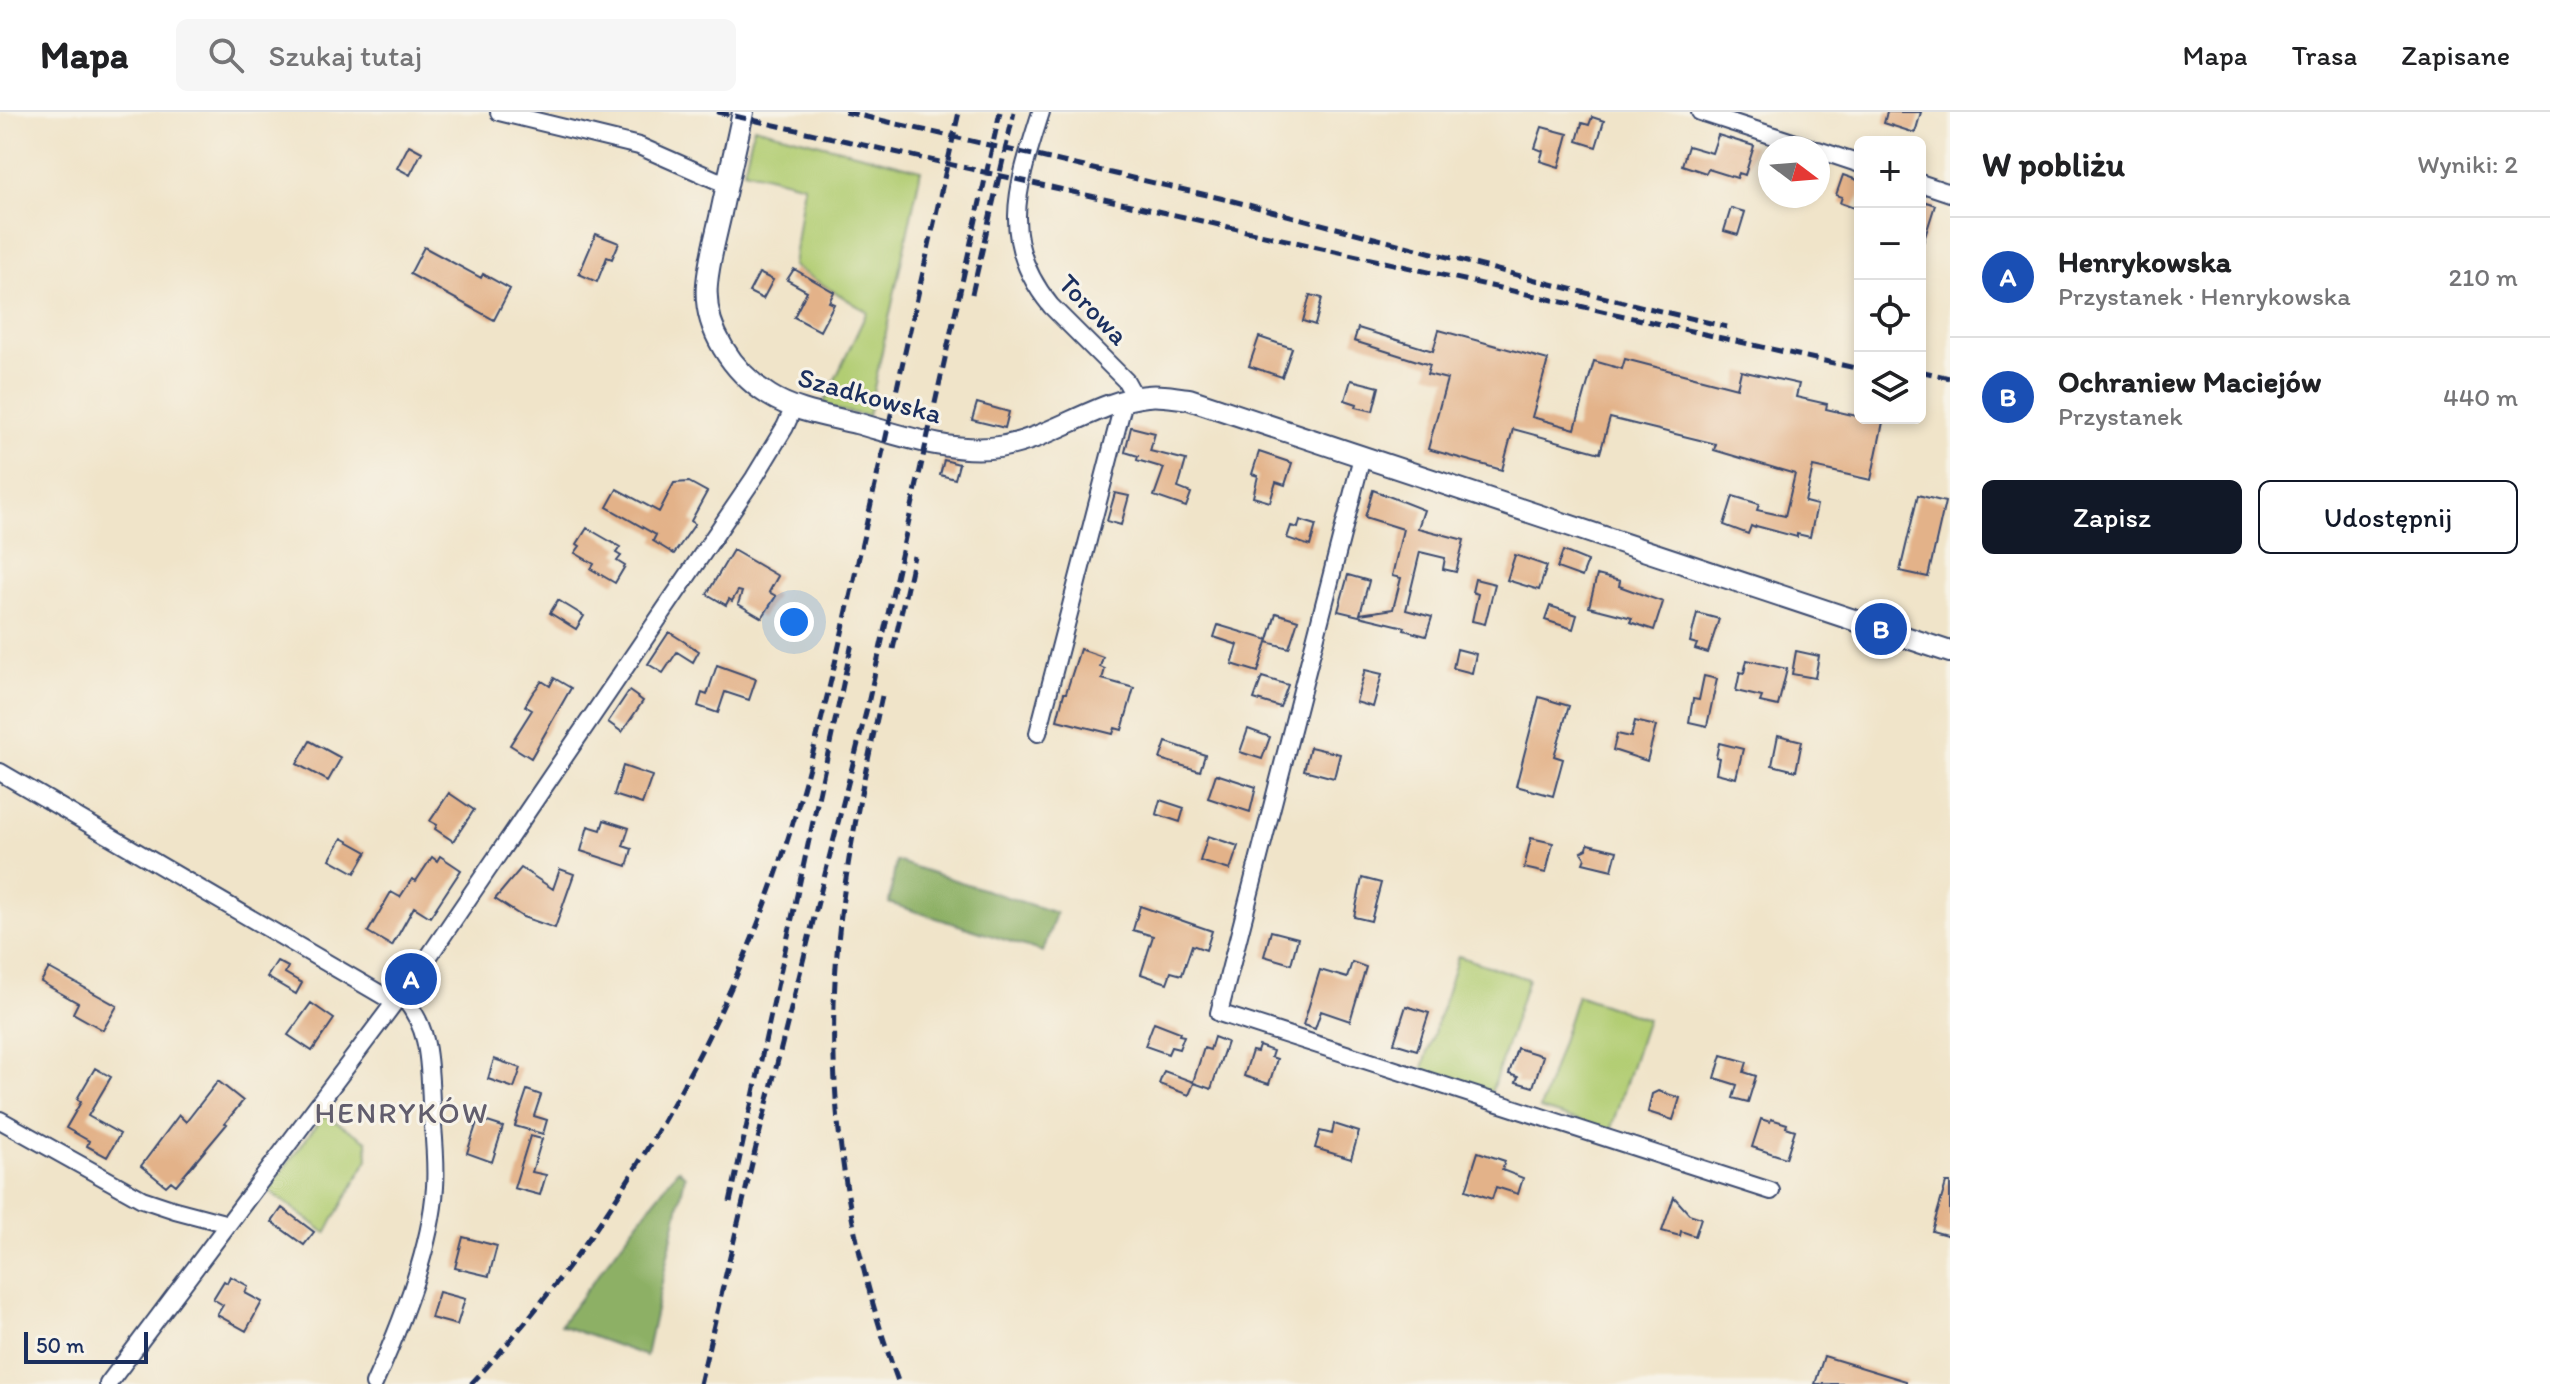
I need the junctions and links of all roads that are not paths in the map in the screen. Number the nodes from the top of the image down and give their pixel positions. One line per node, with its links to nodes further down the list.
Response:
1 (499, 112): 8 (street)
2 (743, 112): 8 (street, Szadkowska)
3 (1041, 112): 11 (street, Torowa)
4 (1700, 112): 5 (street)
5 (1774, 136)
6 (1830, 154): 7 (street)
7 (1854, 162)
8 (728, 182): 12 (street, Szadkowska)
9 (1926, 185): 10 (street)
10 (1950, 193)
11 (1130, 400): 12 (street, Szadkowska); 13 (street, Szadkowska); 15 (street)
12 (794, 407): 17 (street)
13 (1362, 457): 14 (street, Szadkowska); 19 (street)
14 (1950, 652)
15 (1038, 733)
16 (0, 772): 17 (street)
17 (397, 998): 20 (street); 22 (street)
18 (0, 1120): 20 (street)
19 (1771, 1191)
20 (228, 1224): 21 (street)
21 (108, 1384)
22 (374, 1384)

